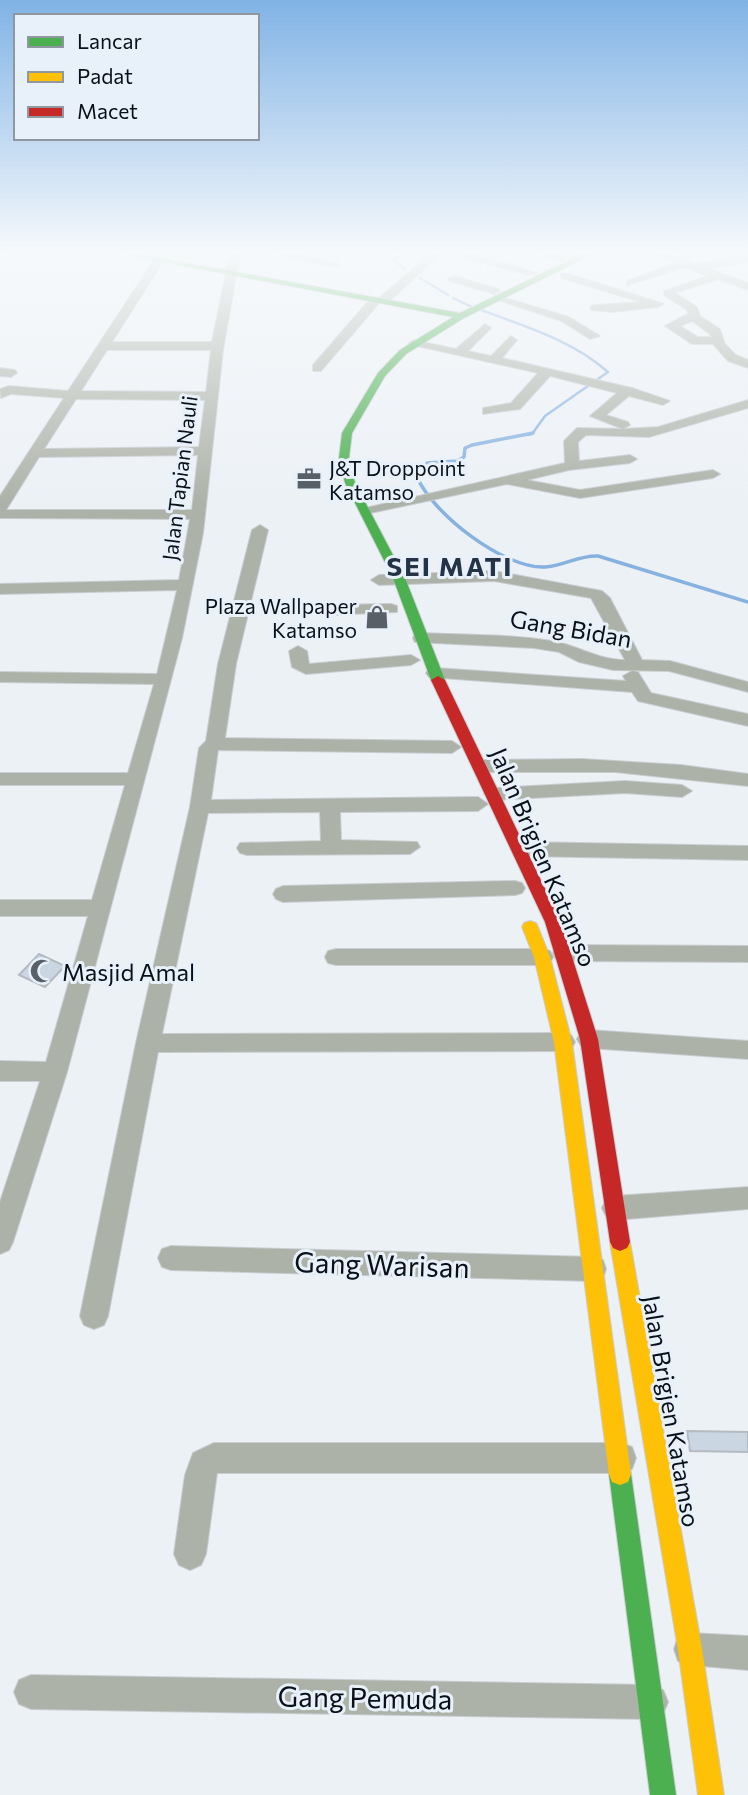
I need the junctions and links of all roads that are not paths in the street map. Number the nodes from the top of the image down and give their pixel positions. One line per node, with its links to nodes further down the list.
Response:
1 (109, 337): 12 (street)
2 (220, 337): 13 (street, Jalan Tapian Nauli)
3 (345, 337): 17 (street)
4 (408, 337): 40 (main road, Jalan Brigjen Katamso)
5 (426, 337): 11 (main road, Jalan Brigjen Katamso)
6 (476, 337): 14 (street)
7 (687, 337): 10 (street)
8 (718, 337): 10 (street)
9 (511, 340): 15 (street)
10 (720, 340): 16 (street)
11 (414, 344): 14 (street); 36 (main road, Jalan Brigjen Katamso)
12 (103, 346): 13 (street); 21 (street)
13 (219, 346): 22 (street, Jalan Tapian Nauli)
14 (459, 353): 15 (street)
15 (494, 360): 18 (street)
16 (748, 364)
17 (317, 368)
18 (547, 371): 19 (street); 25 (street)
19 (627, 391): 23 (street); 26 (street)
20 (1, 394): 21 (street)
21 (74, 395): 22 (street); 28 (street)
22 (209, 396): 27 (street, Jalan Tapian Nauli)
23 (663, 401)
24 (736, 406): 30 (street)
25 (488, 411)
26 (629, 427)
27 (206, 451): 28 (street); 38 (street, Jalan Tapian Nauli)
28 (35, 453): 34 (street)
29 (630, 459): 30 (street)
30 (572, 466): 32 (street)
31 (713, 474): 32 (street)
32 (505, 479): 36 (street)
33 (0, 480): 34 (street)
34 (17, 481): 35 (street)
35 (0, 507)
36 (366, 512): 42 (main road, Jalan Brigjen Katamso)
37 (0, 514): 38 (street)
38 (198, 515): 43 (street, Jalan Tapian Nauli)
39 (261, 530): 56 (street)
40 (361, 542)
41 (376, 573): 42 (street); 46 (main road)
42 (399, 578): 47 (main road, Jalan Brigjen Katamso); 49 (street)
43 (186, 585): 44 (street); 50 (street, Jalan Tapian Nauli)
44 (0, 589)
45 (328, 610): 46 (street)
46 (394, 615)
47 (412, 648): 48 (street, Gang Bidan); 49 (street, Gang Bidan); 52 (main road, Jalan Brigjen Katamso); 52 (main road, Jalan Brigjen Katamso)
48 (298, 651)
49 (632, 666): 53 (street); 54 (street, Gang Bidan)
50 (166, 672): 51 (street); 60 (street, Jalan Tapian Nauli)
51 (0, 677)
52 (426, 680): 53 (street); 57 (main road, Jalan Brigjen Katamso); 58 (main road, Jalan Brigjen Katamso)
53 (637, 687): 55 (street)
54 (748, 687)
55 (748, 720)
56 (215, 744): 57 (street); 65 (street)
57 (452, 747): 63 (main road, Jalan Brigjen Katamso)
58 (481, 766): 61 (street); 63 (main road, Jalan Brigjen Katamso)
59 (0, 779): 60 (street)
60 (134, 779): 75 (street, Jalan Tapian Nauli)
61 (748, 780)
62 (682, 791): 63 (street)
63 (479, 797): 64 (street); 69 (main road, Jalan Brigjen Katamso)
64 (330, 806): 65 (street); 66 (street)
65 (200, 807): 82 (street)
66 (331, 846): 67 (street); 68 (street)
67 (410, 847)
68 (247, 848)
69 (521, 849): 70 (street); 76 (main road, Jalan Brigjen Katamso)
70 (748, 853)
71 (507, 868): 73 (main road, Jalan Brigjen Katamso)
72 (283, 894): 73 (street)
73 (520, 901): 79 (main road, Jalan Brigjen Katamso)
74 (0, 908): 75 (street)
75 (99, 908): 85 (street, Jalan Tapian Nauli)
76 (564, 953): 77 (street); 80 (main road, Jalan Brigjen Katamso)
77 (748, 954)
78 (336, 957): 79 (street)
79 (542, 957): 81 (main road, Jalan Brigjen Katamso)
80 (589, 1039): 83 (street); 87 (main road, Jalan Brigjen Katamso)
81 (564, 1042): 82 (street); 90 (main road, Jalan Brigjen Katamso)
82 (148, 1043): 93 (street)
83 (748, 1050)
84 (0, 1071): 85 (street)
85 (55, 1072): 88 (street, Jalan Tapian Nauli)
86 (748, 1198): 87 (street)
87 (615, 1208): 91 (main road, Jalan Brigjen Katamso)
88 (0, 1242)
89 (171, 1258): 90 (street, Gang Warisan)
90 (593, 1269): 92 (main road, Jalan Brigjen Katamso)
91 (629, 1302): 92 (main road); 96 (main road, Jalan Brigjen Katamso)
92 (598, 1305): 94 (main road, Jalan Brigjen Katamso)
93 (94, 1316)
94 (621, 1458): 95 (street); 99 (main road, Jalan Brigjen Katamso)
95 (190, 1554)
96 (690, 1649): 97 (street); 100 (main road, Jalan Brigjen Katamso)
97 (748, 1653)
98 (31, 1692): 99 (street, Gang Pemuda)
99 (651, 1702): 100 (street, Gang Pemuda); 101 (main road, Jalan Brigjen Katamso)
100 (698, 1704): 102 (main road, Jalan Brigjen Katamso)
101 (663, 1795)
102 (711, 1795)

